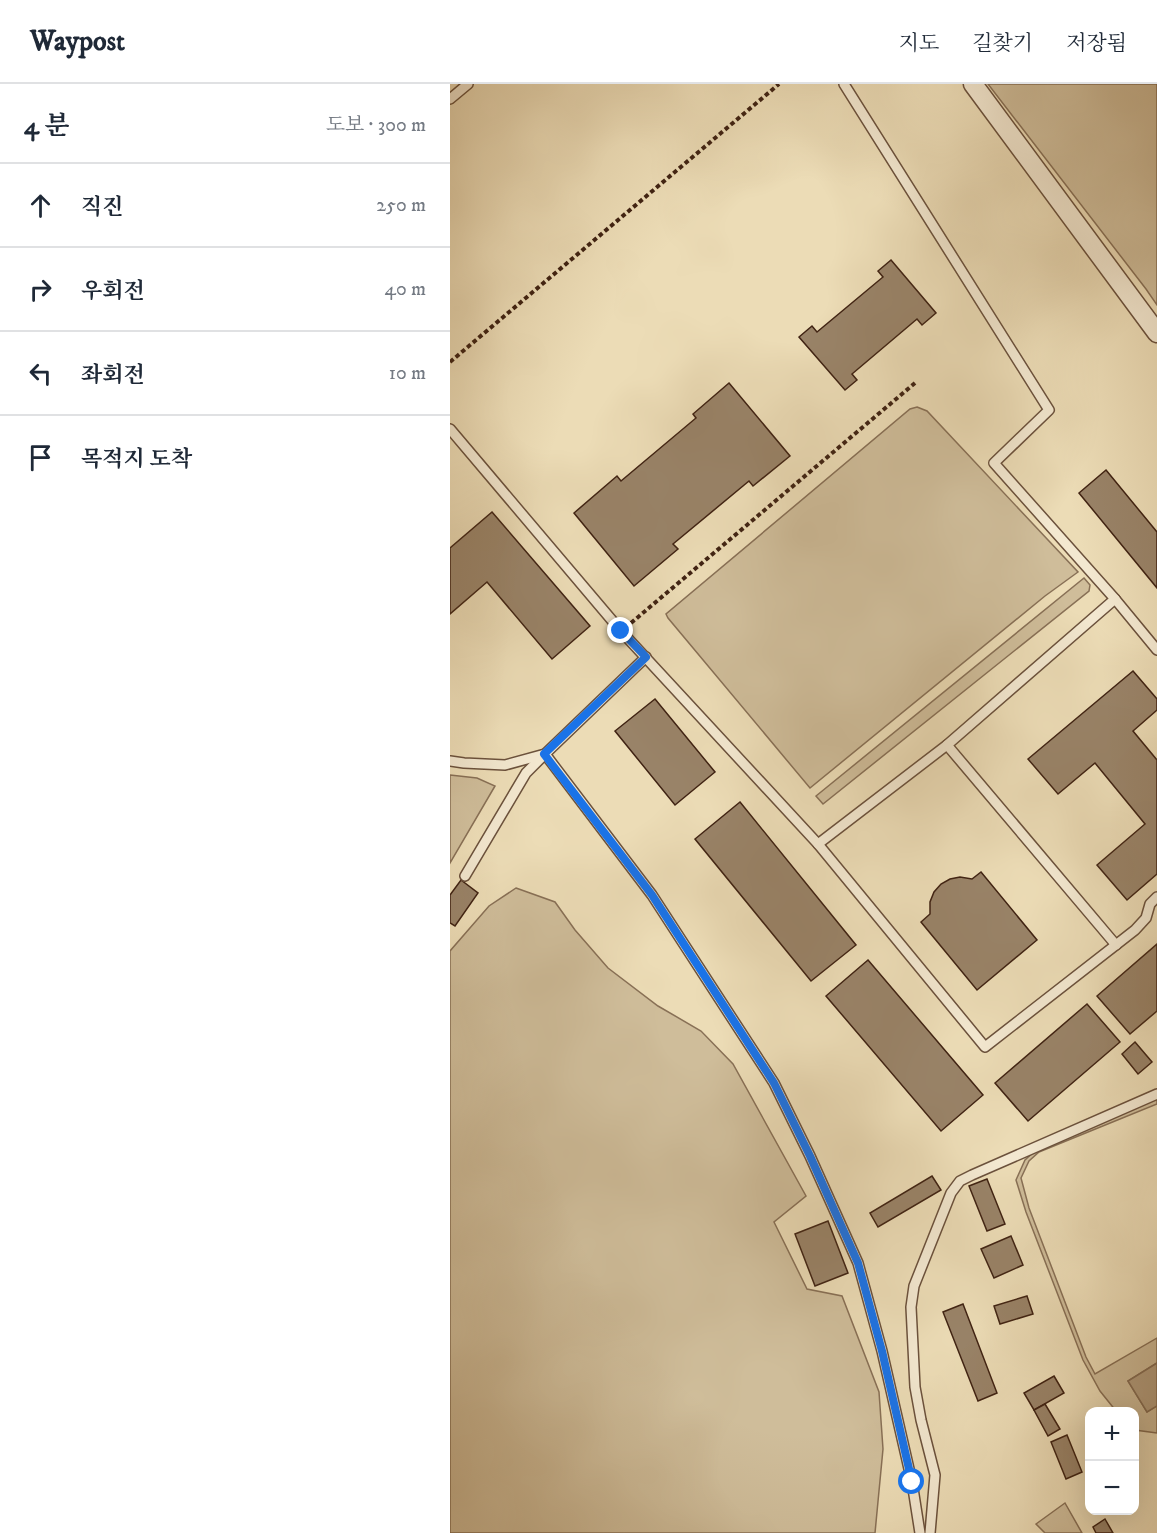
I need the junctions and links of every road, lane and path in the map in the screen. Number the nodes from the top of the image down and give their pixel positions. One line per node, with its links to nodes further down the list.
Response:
1 (468, 84): 5 (lane)
2 (778, 84): 7 (path)
3 (844, 84): 10 (lane)
4 (973, 84): 6 (street)
5 (450, 99)
6 (1157, 333)
7 (450, 362)
8 (915, 383): 11 (path)
9 (450, 429): 11 (lane)
10 (1115, 599): 12 (lane); 14 (lane)
11 (621, 631): 13 (lane)
12 (1157, 650)
13 (646, 657): 15 (lane); 17 (lane)
14 (948, 745): 17 (lane); 20 (lane)
15 (544, 754): 16 (lane); 18 (lane); 22 (lane)
16 (450, 761)
17 (818, 844): 20 (lane)
18 (465, 876)
19 (1157, 897): 20 (lane)
20 (1116, 945)
21 (1157, 1094): 23 (lane)
22 (920, 1533)
23 (930, 1533)

